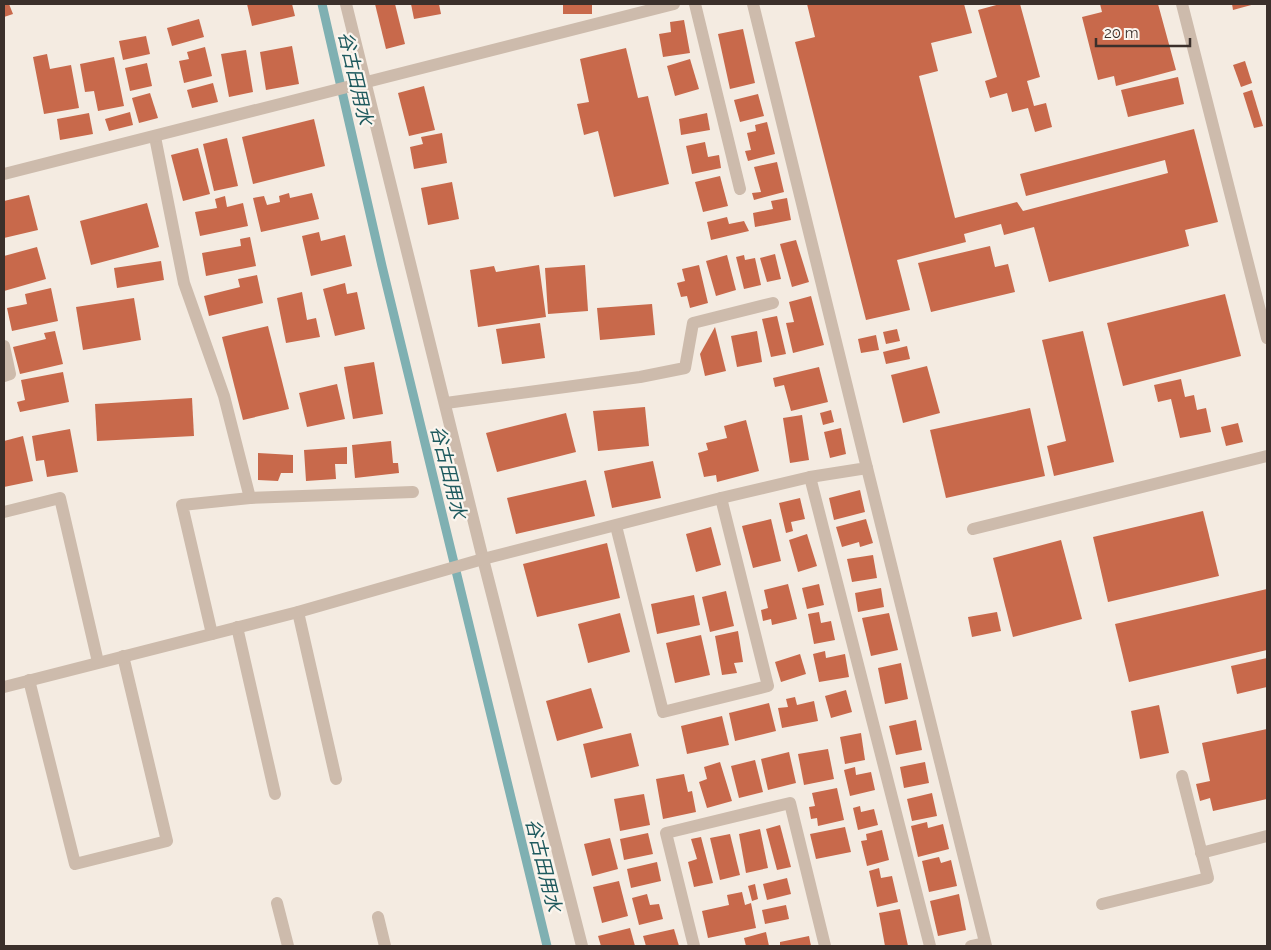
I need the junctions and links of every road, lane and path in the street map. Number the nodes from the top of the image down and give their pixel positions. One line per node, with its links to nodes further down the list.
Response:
1 (346, 4): 6 (street)
2 (674, 4): 6 (street)
3 (695, 4): 9 (street)
4 (753, 4): 16 (street)
5 (1182, 4): 11 (street)
6 (366, 82): 7 (street); 14 (street)
7 (155, 137): 8 (street); 19 (street)
8 (4, 174)
9 (740, 189)
10 (773, 303): 14 (street)
11 (1267, 338)
12 (4, 346): 13 (street)
13 (4, 376)
14 (446, 403): 24 (street)
15 (1267, 456): 23 (street)
16 (867, 468): 17 (street); 40 (street)
17 (810, 477): 20 (street); 46 (street)
18 (413, 492): 19 (street)
19 (250, 498): 27 (street)
20 (721, 498): 22 (street); 22 (street)
21 (4, 512): 29 (street)
22 (616, 526): 24 (street)
23 (973, 529)
24 (483, 559): 25 (street); 43 (street)
25 (298, 612): 26 (street); 33 (street)
26 (237, 627): 27 (street); 34 (street)
27 (212, 634): 28 (street)
28 (123, 656): 29 (street); 30 (street)
29 (98, 662): 30 (street)
30 (29, 680): 31 (street)
31 (4, 686)
32 (1182, 776): 36 (street)
33 (336, 779)
34 (275, 794)
35 (1267, 836): 36 (street)
36 (1201, 852): 38 (street)
37 (277, 903): 41 (street)
38 (1102, 904)
39 (378, 917): 42 (street)
40 (985, 944): 47 (street)
41 (288, 946)
42 (385, 946)
43 (582, 946)
44 (694, 946): 45 (street)
45 (826, 946)
46 (930, 946)
47 (971, 946)

